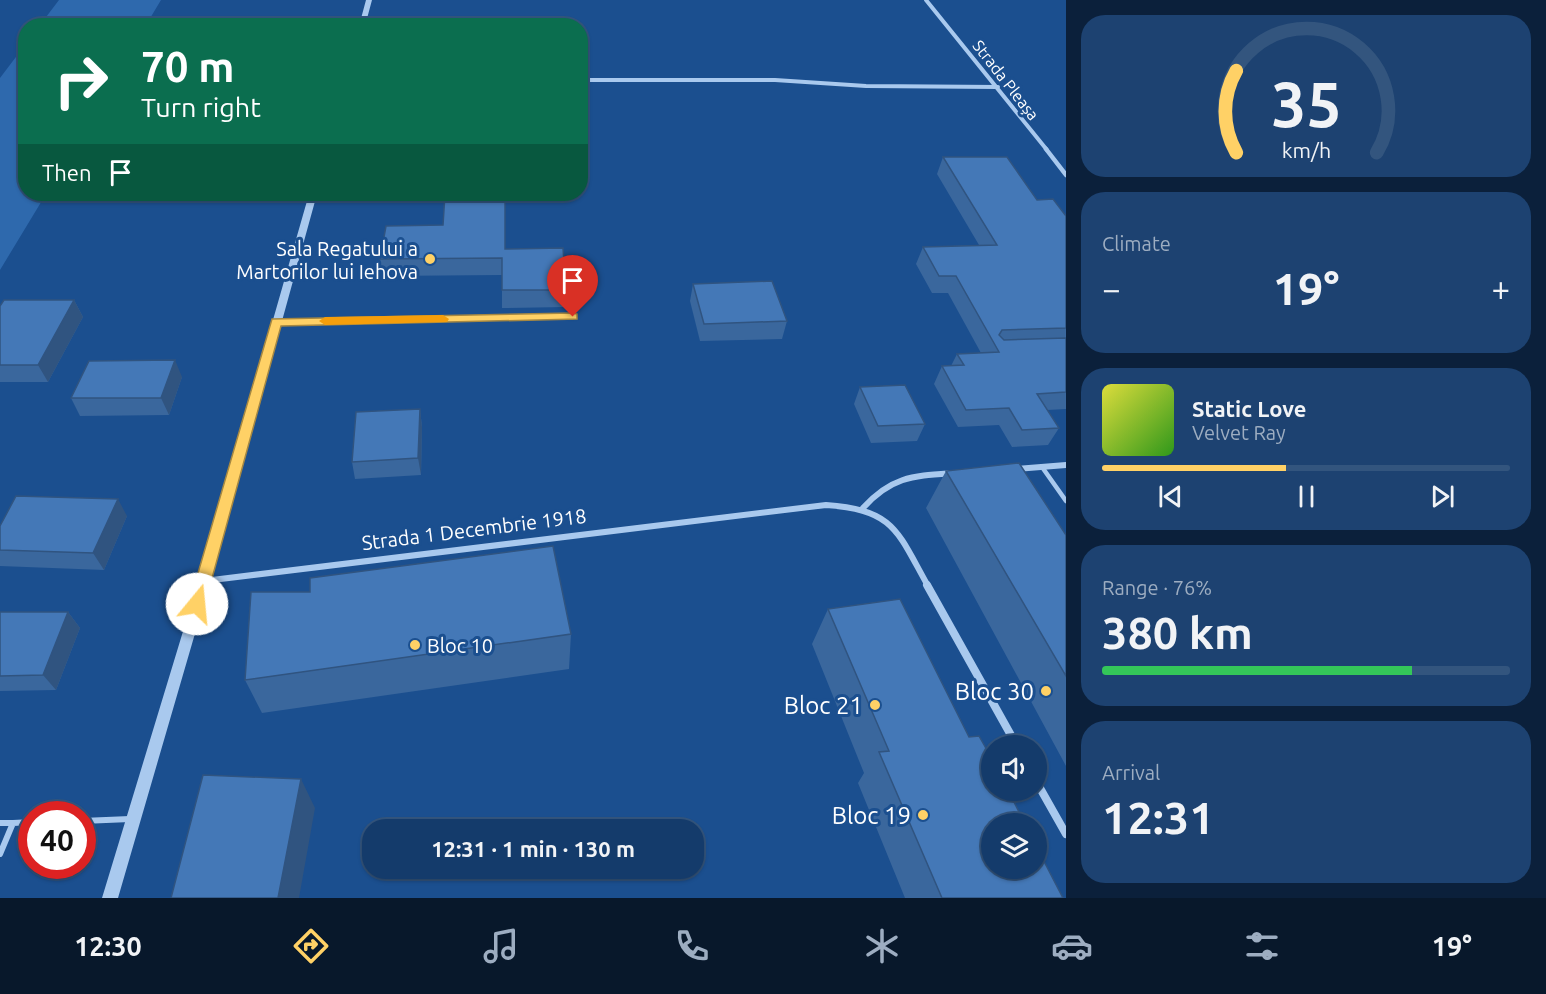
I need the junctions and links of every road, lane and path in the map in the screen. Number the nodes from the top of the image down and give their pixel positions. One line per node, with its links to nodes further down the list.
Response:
1 (369, 0): 3 (street)
2 (926, 0): 5 (street, Strada Pleașa)
3 (364, 18)
4 (588, 80): 5 (street)
5 (998, 87): 6 (street, Strada Pleașa)
6 (1066, 175)
7 (311, 201): 9 (street)
8 (573, 317): 9 (street)
9 (276, 322): 16 (street)
10 (1066, 465): 11 (street)
11 (1042, 467): 12 (street); 14 (lane)
12 (1007, 470)
13 (960, 473): 15 (street)
14 (1066, 501)
15 (863, 508): 16 (street, Strada 1 Decembrie 1918); 17 (street)
16 (204, 582): 19 (street)
17 (1011, 735)
18 (1047, 800): 24 (street)
19 (133, 819): 20 (lane); 26 (street)
20 (96, 820)
21 (0, 823): 22 (lane)
22 (13, 823): 23 (lane); 25 (lane)
23 (18, 823)
24 (1066, 834)
25 (0, 854)
26 (110, 898)

